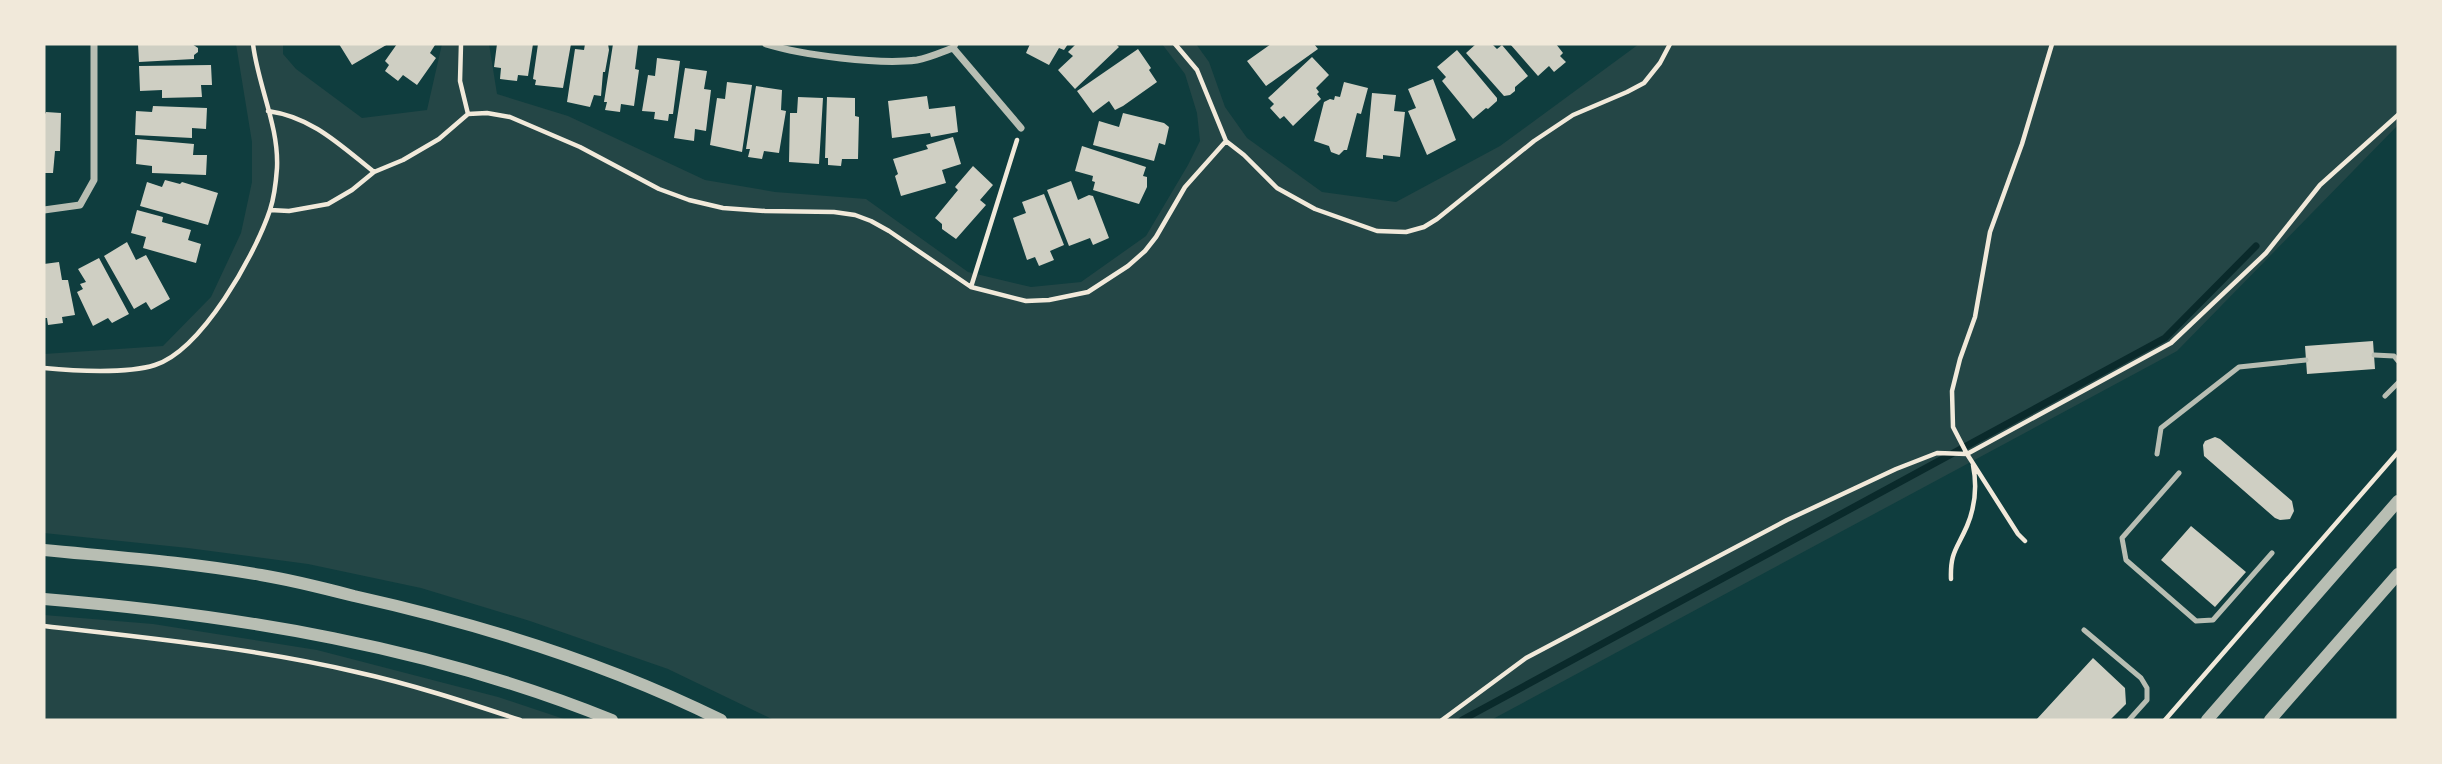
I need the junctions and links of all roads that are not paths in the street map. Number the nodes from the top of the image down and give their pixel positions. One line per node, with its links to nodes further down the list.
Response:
1 (94, 44): 5 (street)
2 (766, 44): 3 (street)
3 (954, 46): 4 (street)
4 (1021, 128)
5 (44, 209)
6 (2374, 355): 8 (lane)
7 (2306, 360): 11 (lane)
8 (2398, 360)
9 (2398, 383): 10 (lane)
10 (2385, 396)
11 (2157, 454)
12 (2179, 473): 15 (lane)
13 (2398, 501): 22 (street)
14 (44, 550): 20 (street)
15 (2272, 554)
16 (2398, 574): 23 (street)
17 (44, 599): 19 (street)
18 (2084, 630): 21 (lane)
19 (612, 720)
20 (721, 720)
21 (2130, 720)
22 (2207, 720)
23 (2270, 720)

